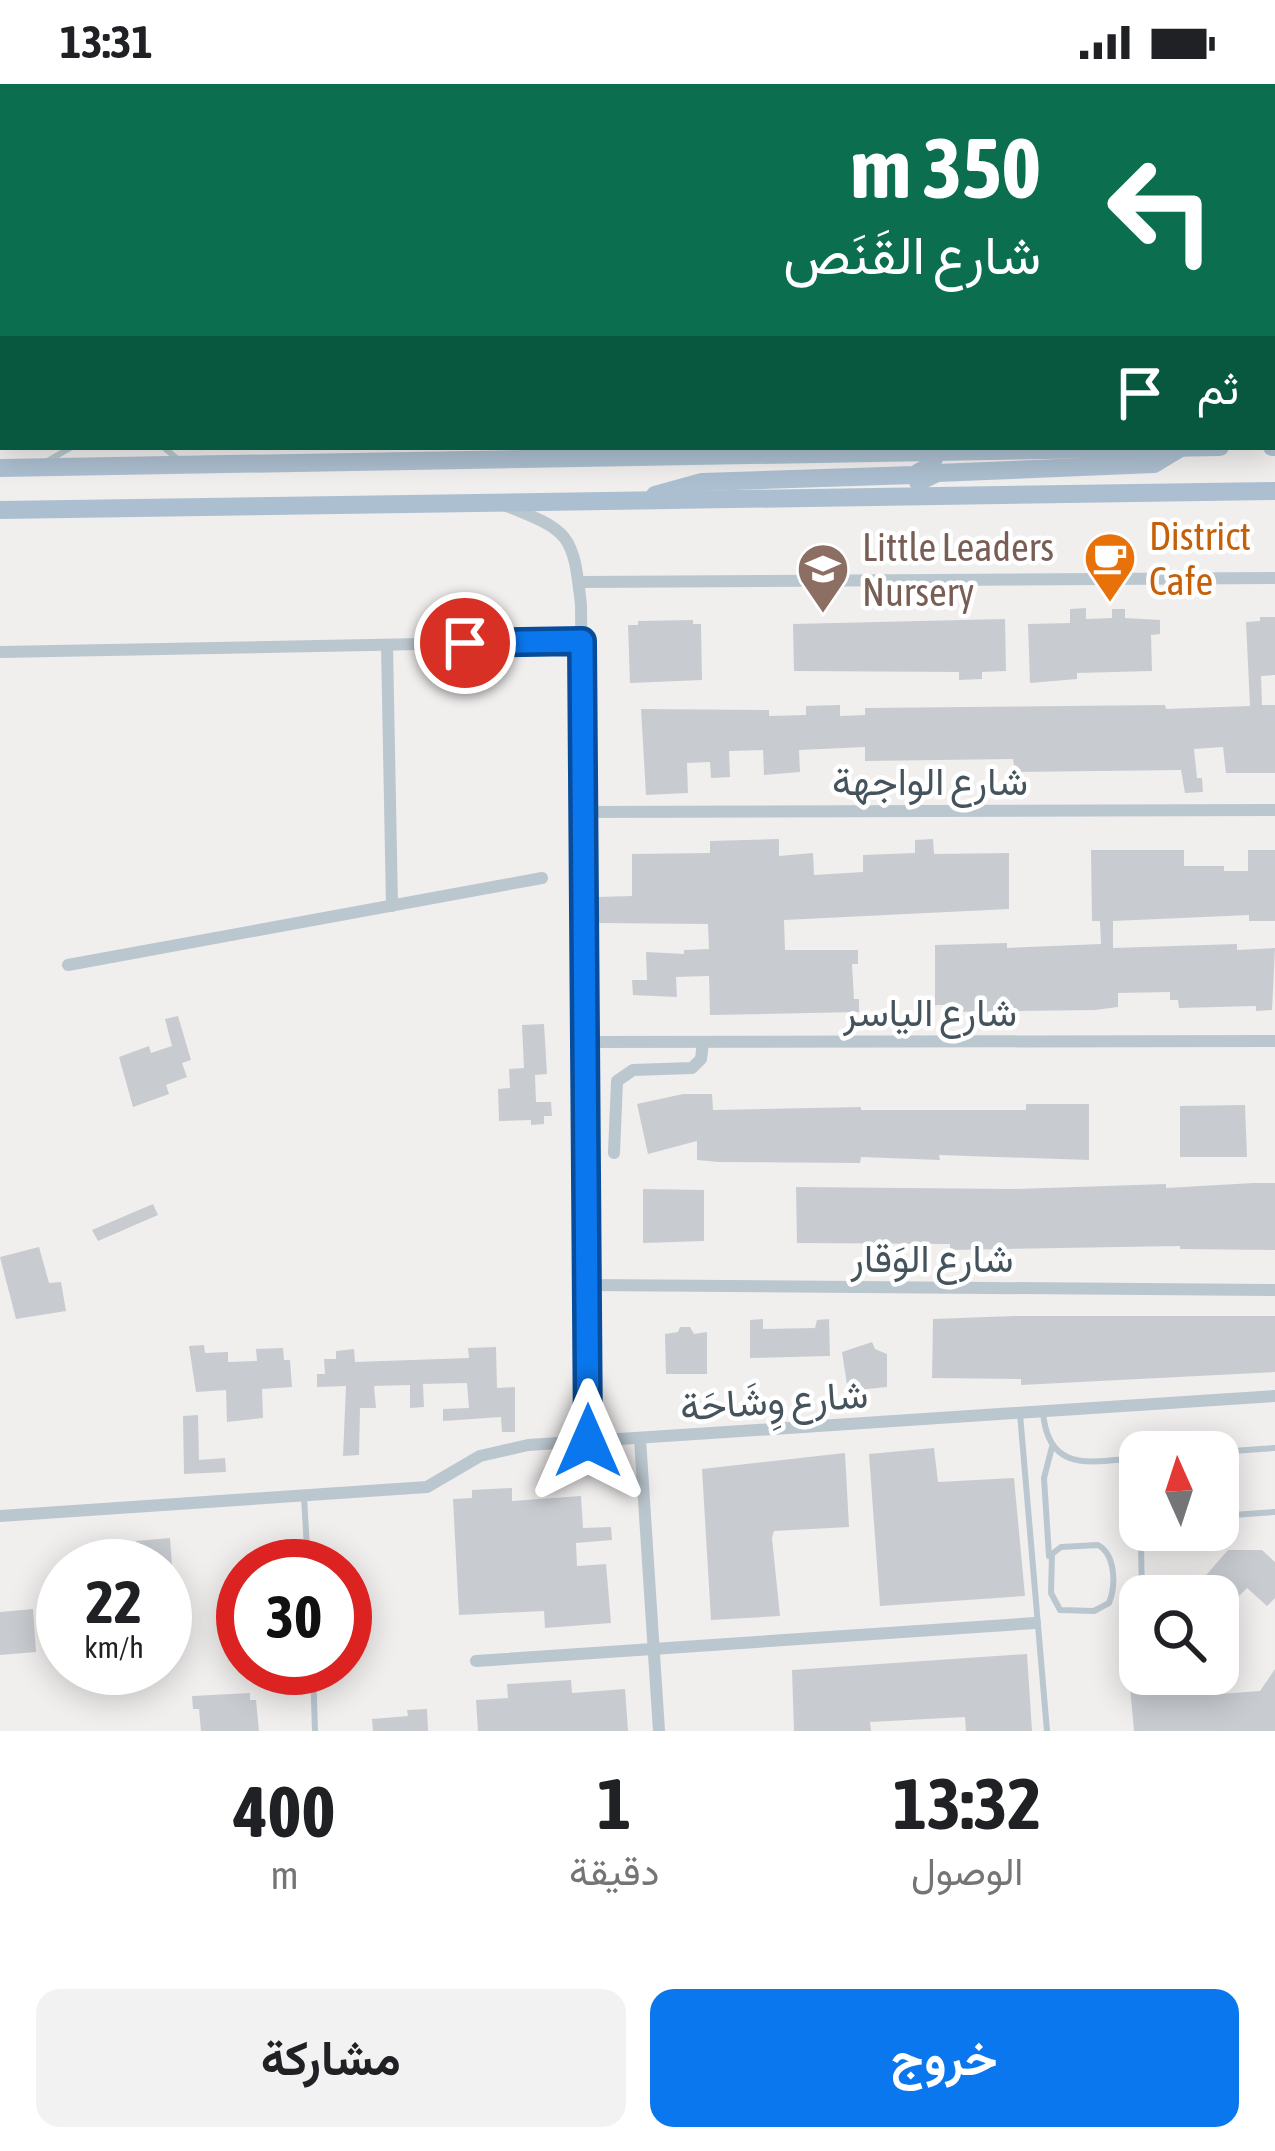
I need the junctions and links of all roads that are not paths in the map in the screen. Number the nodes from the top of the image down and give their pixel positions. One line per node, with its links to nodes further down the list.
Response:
1 (67, 450): 10 (lane)
2 (167, 450): 8 (lane)
3 (904, 450): 7 (main road); 12 (street)
4 (936, 450): 12 (main road)
5 (937, 450): 11 (street)
6 (1177, 450): 11 (main road)
7 (855, 451): 8 (main road)
8 (183, 463): 10 (main road)
9 (0, 468): 10 (main road)
10 (34, 468)
11 (937, 472): 14 (street); 15 (main road)
12 (904, 476): 15 (street); 16 (main road)
13 (1275, 491): 14 (main road)
14 (937, 498): 15 (main road)
15 (904, 499): 16 (main road)
16 (642, 501): 17 (main road)
17 (497, 502): 18 (main road); 20 (street)
18 (0, 510)
19 (1275, 578): 20 (street)
20 (579, 582): 21 (street)
21 (582, 641): 22 (street); 25 (street)
22 (387, 645): 23 (street); 27 (street)
23 (0, 652)
24 (1275, 810): 25 (street, شارع الواجهة)
25 (584, 812): 30 (street)
26 (542, 878): 27 (street)
27 (392, 906): 28 (street)
28 (68, 965)
29 (1275, 1041): 31 (street, شارع الياسر)
30 (585, 1042): 31 (street, شارع الياسر); 33 (street)
31 (703, 1042): 32 (street)
32 (614, 1153)
33 (588, 1285): 34 (street, شارع الوَقار); 39 (street)
34 (1275, 1290)
35 (1275, 1396): 36 (street, شارع وِشَاحَة)
36 (1043, 1412): 37 (street, شارع وِشَاحَة); 40 (lane)
37 (1019, 1414): 38 (street, شارع وِشَاحَة); 50 (lane)
38 (640, 1439): 39 (street, شارع وِشَاحَة); 51 (street)
39 (588, 1441): 44 (street, شارع وِشَاحَة)
40 (1052, 1447): 43 (lane); 49 (lane)
41 (1275, 1448): 42 (lane)
42 (1239, 1451)
43 (1119, 1459)
44 (304, 1497): 47 (street, شارع وِشَاحَة); 48 (lane)
45 (1275, 1512): 46 (lane)
46 (1239, 1515)
47 (0, 1516)
48 (306, 1539)
49 (1050, 1565): 49 (lane)
50 (1035, 1623): 51 (street); 56 (lane)
51 (652, 1650): 52 (street); 55 (street)
52 (476, 1661)
53 (314, 1695): 54 (lane)
54 (316, 1731)
55 (659, 1731)
56 (1047, 1731)

